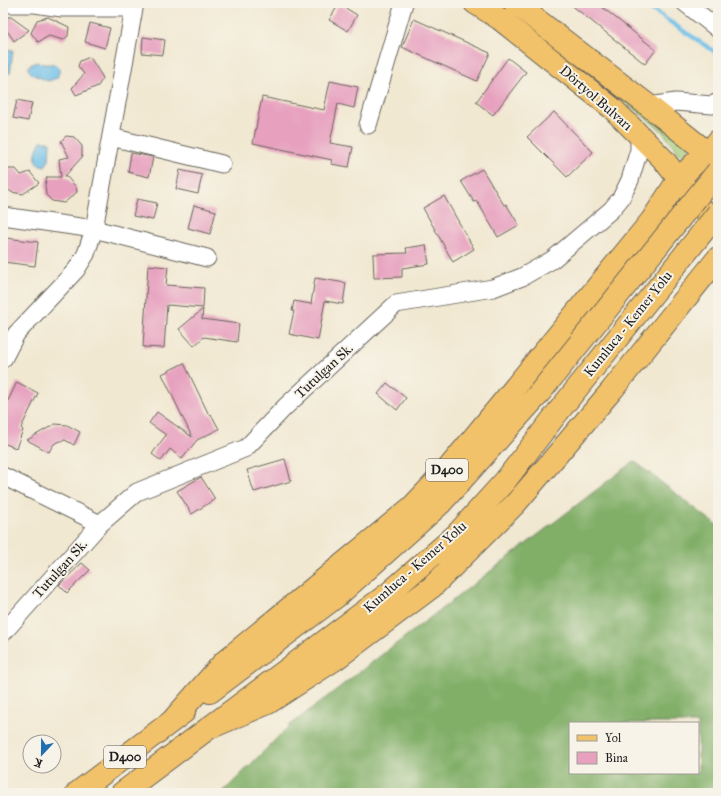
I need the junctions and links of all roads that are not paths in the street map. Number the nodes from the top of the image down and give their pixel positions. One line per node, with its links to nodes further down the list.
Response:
1 (404, 3): 11 (street)
2 (475, 3): 12 (main road, Dörtyol Bulvarı)
3 (515, 3): 10 (main road, Dörtyol Bulvarı)
4 (686, 3): 8 (street)
5 (3, 4): 7 (street)
6 (135, 5): 7 (street); 13 (street)
7 (62, 6)
8 (718, 29)
9 (718, 102): 10 (street)
10 (649, 106): 14 (main road, Dörtyol Bulvarı)
11 (368, 124)
12 (639, 135): 16 (main road, Dörtyol Bulvarı); 26 (street, Tutulgan Sk.)
13 (111, 137): 15 (street); 20 (street)
14 (716, 157): 16 (main road, Kumluca - Kemer Yolu / D400); 28 (main road, Kumluca - Kemer Yolu / D400, bridge)
15 (222, 164)
16 (678, 180): 19 (main road, Dörtyol Bulvarı); 28 (main road, Kumluca - Kemer Yolu / D400)
17 (718, 213): 29 (main road, Kumluca - Kemer Yolu / D400, bridge)
18 (3, 216): 20 (street)
19 (718, 226)
20 (94, 229): 21 (street); 23 (street)
21 (207, 258)
22 (718, 258): 29 (main road)
23 (10, 332): 24 (street)
24 (3, 359)
25 (3, 476): 26 (street)
26 (100, 524): 27 (street, Tutulgan Sk.)
27 (3, 633)
28 (173, 720): 30 (main road, Kumluca - Kemer Yolu / D400)
29 (209, 728): 31 (main road, Kumluca - Kemer Yolu / D400)
30 (77, 793)
31 (122, 793)

